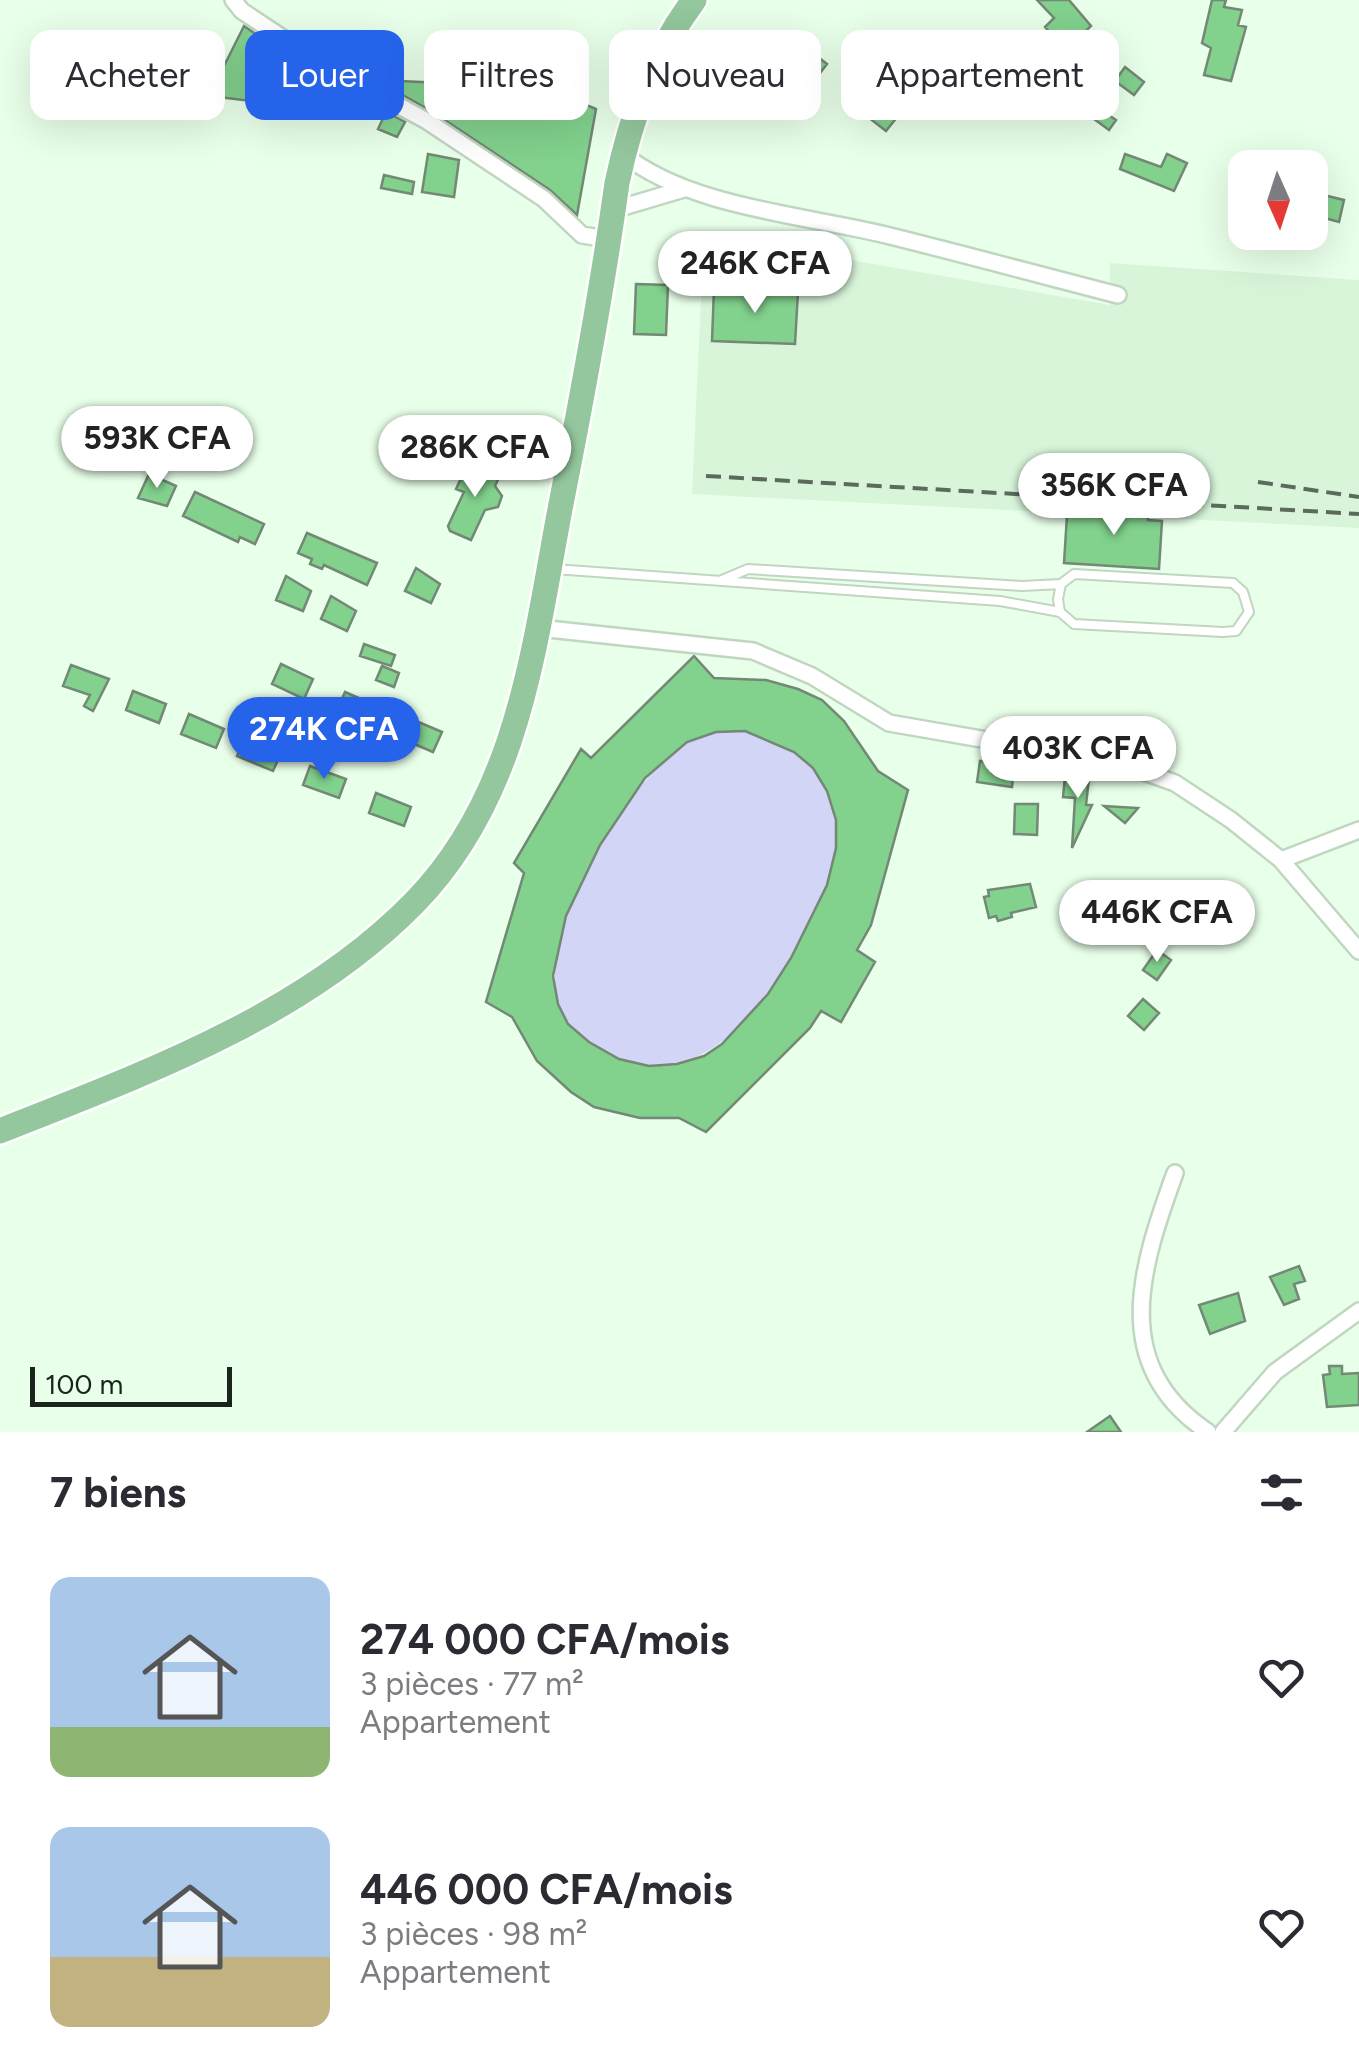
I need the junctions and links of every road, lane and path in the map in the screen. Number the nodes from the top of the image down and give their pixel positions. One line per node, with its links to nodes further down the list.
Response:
1 (233, 0): 6 (street)
2 (694, 0): 3 (main road)
3 (623, 154): 4 (street); 5 (main road)
4 (684, 189): 5 (street); 7 (street)
5 (613, 210): 6 (main road)
6 (608, 239): 8 (main road)
7 (1118, 295)
8 (552, 569): 9 (lane); 12 (main road)
9 (722, 580): 10 (lane); 11 (lane)
10 (1061, 584): 11 (lane); 11 (lane)
11 (1060, 612)
12 (540, 628): 14 (street); 16 (main road)
13 (1359, 830): 14 (street)
14 (1281, 860): 15 (street)
15 (1359, 951)
16 (0, 1131)
17 (1176, 1173): 19 (street)
18 (1359, 1311): 20 (street)
19 (1208, 1432)
20 (1223, 1432)

